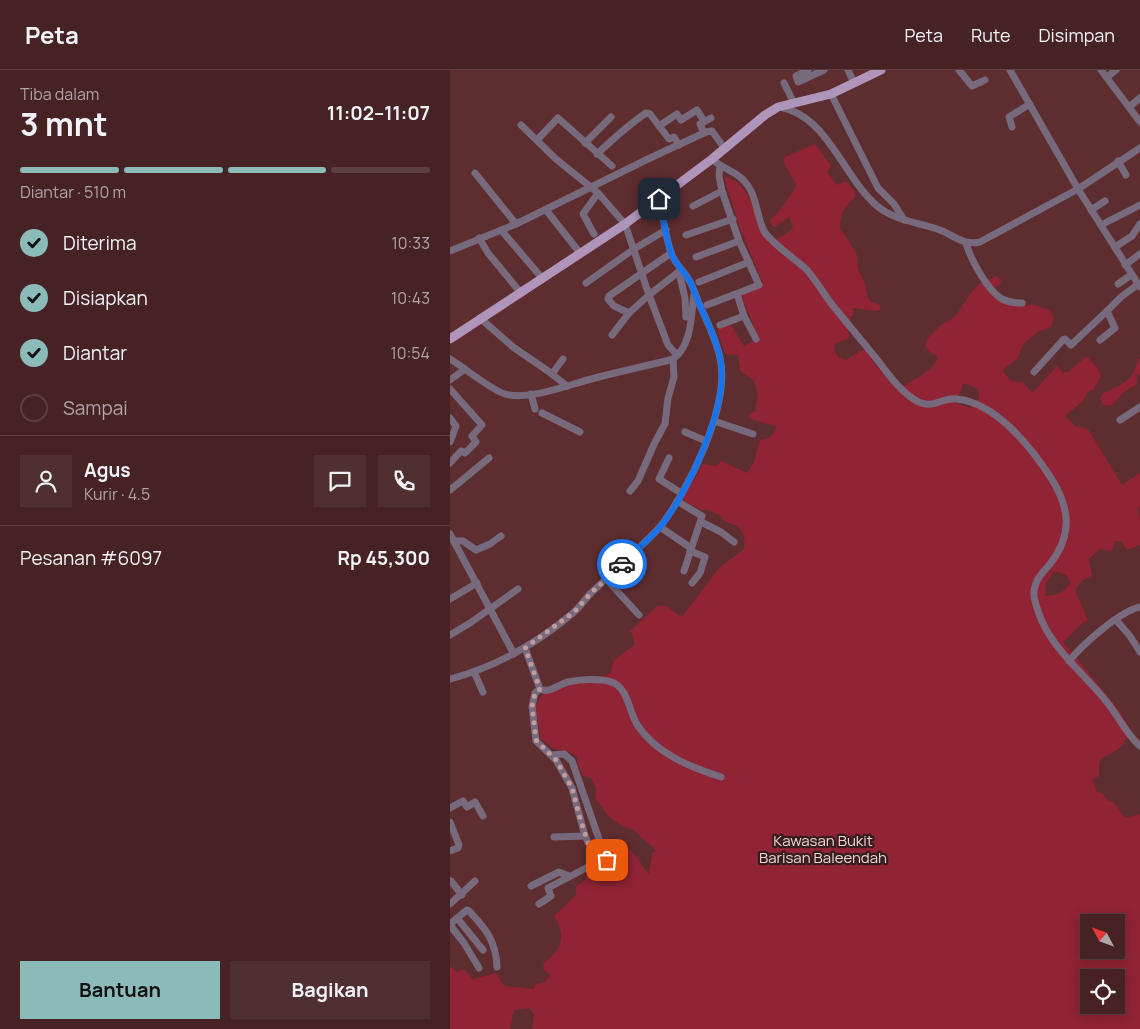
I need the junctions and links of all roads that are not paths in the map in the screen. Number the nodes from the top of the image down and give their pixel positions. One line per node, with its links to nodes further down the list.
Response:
1 (808, 70): 2 (street)
2 (824, 70)
3 (848, 70): 12 (street)
4 (881, 70): 12 (main road)
5 (959, 70): 10 (street)
6 (1010, 70): 16 (street)
7 (1101, 70): 9 (street)
8 (1116, 70): 9 (street)
9 (1106, 77): 18 (street)
10 (985, 80)
11 (784, 83): 15 (street)
12 (854, 83): 13 (main road)
13 (831, 94): 15 (main road); 50 (street)
14 (1140, 98): 18 (street)
15 (794, 103): 17 (main road)
16 (1030, 104): 25 (street); 39 (street)
17 (778, 106): 31 (main road); 50 (street)
18 (1129, 107): 22 (street)
19 (610, 117): 28 (street)
20 (712, 118): 21 (street)
21 (704, 121): 24 (street); 26 (street)
22 (1140, 122)
23 (521, 125): 27 (street)
24 (659, 126): 29 (street); 32 (street)
25 (1012, 126)
26 (704, 133): 29 (street); 31 (street)
27 (537, 140): 28 (street); 40 (street)
28 (585, 143): 32 (street)
29 (679, 145): 40 (street)
30 (1140, 148): 34 (street)
31 (725, 149): 33 (main road)
32 (597, 154): 35 (street)
33 (712, 159): 36 (street); 43 (main road)
34 (1118, 161): 38 (street); 39 (street)
35 (612, 166)
36 (720, 166): 41 (street); 143 (street)
37 (476, 173): 51 (street)
38 (1126, 175)
39 (1077, 187): 48 (street); 61 (street)
40 (591, 188): 42 (street); 47 (street)
41 (722, 191): 46 (street); 49 (street)
42 (598, 193): 52 (street); 57 (street)
43 (659, 199): 52 (main road); 56 (street)
44 (1105, 201): 48 (street)
45 (1140, 205): 54 (street)
46 (693, 206)
47 (546, 210): 51 (street); 65 (street)
48 (1091, 210): 54 (street)
49 (733, 219): 58 (street); 60 (street)
50 (904, 220): 61 (street)
51 (516, 224): 55 (street)
52 (625, 224): 63 (street); 65 (main road)
53 (1140, 224): 62 (street)
54 (1101, 225): 62 (street)
55 (501, 230): 59 (street); 74 (street)
56 (666, 230): 63 (street); 66 (street)
57 (594, 234)
58 (686, 235)
59 (479, 238): 64 (street); 79 (street)
60 (739, 241): 68 (street); 69 (street)
61 (966, 243): 83 (street)
62 (1114, 248): 70 (street)
63 (634, 249): 72 (street); 76 (street)
64 (450, 251)
65 (580, 252): 74 (main road)
66 (671, 253): 71 (street); 72 (street)
67 (1140, 254): 70 (street)
68 (696, 257)
69 (749, 262): 75 (street); 81 (street)
70 (1125, 264): 73 (street)
71 (680, 271): 80 (street); 82 (street); 88 (street)
72 (641, 273): 82 (street); 86 (street)
73 (1131, 275): 77 (street); 78 (street)
74 (542, 278): 79 (main road)
75 (699, 282)
76 (586, 283)
77 (1118, 284)
78 (1139, 286): 85 (street)
79 (520, 292): 89 (main road)
80 (694, 294): 95 (street); 109 (street)
81 (736, 294): 84 (street); 87 (street)
82 (649, 295): 86 (street); 95 (street)
83 (1022, 303)
84 (707, 305)
85 (1107, 311): 94 (street); 99 (street)
86 (629, 313): 91 (street)
87 (744, 316): 90 (street); 93 (street)
88 (686, 317)
89 (480, 318): 92 (main road); 100 (street)
90 (720, 325)
91 (612, 335)
92 (450, 339)
93 (756, 339)
94 (1100, 340)
95 (675, 357): 102 (street); 119 (street)
96 (564, 359): 100 (street)
97 (450, 360): 98 (street)
98 (465, 369): 101 (street); 104 (street)
99 (1034, 372)
100 (552, 374): 102 (street)
101 (450, 380)
102 (567, 386): 104 (street)
103 (450, 389): 105 (street)
104 (531, 394): 110 (street)
105 (453, 399): 117 (street)
106 (1140, 408): 108 (street)
107 (450, 418): 114 (street)
108 (1120, 420)
109 (714, 421): 112 (street); 113 (street)
110 (580, 432)
111 (685, 432): 113 (street)
112 (753, 434)
113 (706, 441): 120 (street)
114 (450, 442)
115 (490, 458): 118 (street)
116 (669, 458): 120 (street)
117 (450, 463)
118 (450, 490)
119 (630, 491)
120 (681, 493): 121 (street)
121 (677, 501): 122 (street); 123 (street)
122 (701, 522): 127 (street); 128 (street)
123 (660, 527): 128 (street); 130 (street)
124 (450, 534): 126 (street)
125 (501, 536): 126 (street)
126 (455, 541): 131 (street)
127 (734, 542)
128 (691, 549): 129 (street); 132 (street)
129 (684, 571)
130 (606, 579): 137 (street); 140 (street)
131 (477, 583): 134 (street); 136 (street)
132 (692, 583)
133 (518, 589): 136 (street)
134 (450, 599)
135 (1140, 607): 138 (street)
136 (489, 610): 139 (street); 142 (street)
137 (639, 615)
138 (1116, 620): 141 (street); 143 (street)
139 (450, 635)
140 (525, 648): 142 (street); 146 (street)
141 (1140, 652)
142 (514, 654): 144 (street)
143 (1069, 661): 148 (street)
144 (474, 672): 145 (street); 147 (street)
145 (450, 679)
146 (540, 689): 149 (street); 150 (street)
147 (483, 692)
148 (1140, 746)
149 (552, 755): 154 (street); 156 (street)
150 (721, 778)
151 (450, 808): 152 (street)
152 (483, 816)
153 (450, 822): 157 (street)
154 (585, 836): 155 (street); 158 (street)
155 (554, 837)
156 (602, 845)
157 (450, 851)
158 (594, 854): 159 (street); 160 (street)
159 (614, 864)
160 (569, 876): 163 (street); 166 (street)
161 (451, 881): 164 (street)
162 (476, 881): 164 (street)
163 (531, 886)
164 (462, 895): 165 (street)
165 (450, 904)
166 (539, 904)
167 (457, 918): 168 (street); 169 (street); 170 (street)
168 (450, 924): 171 (street)
169 (483, 950)
170 (497, 967)
171 (479, 968)

